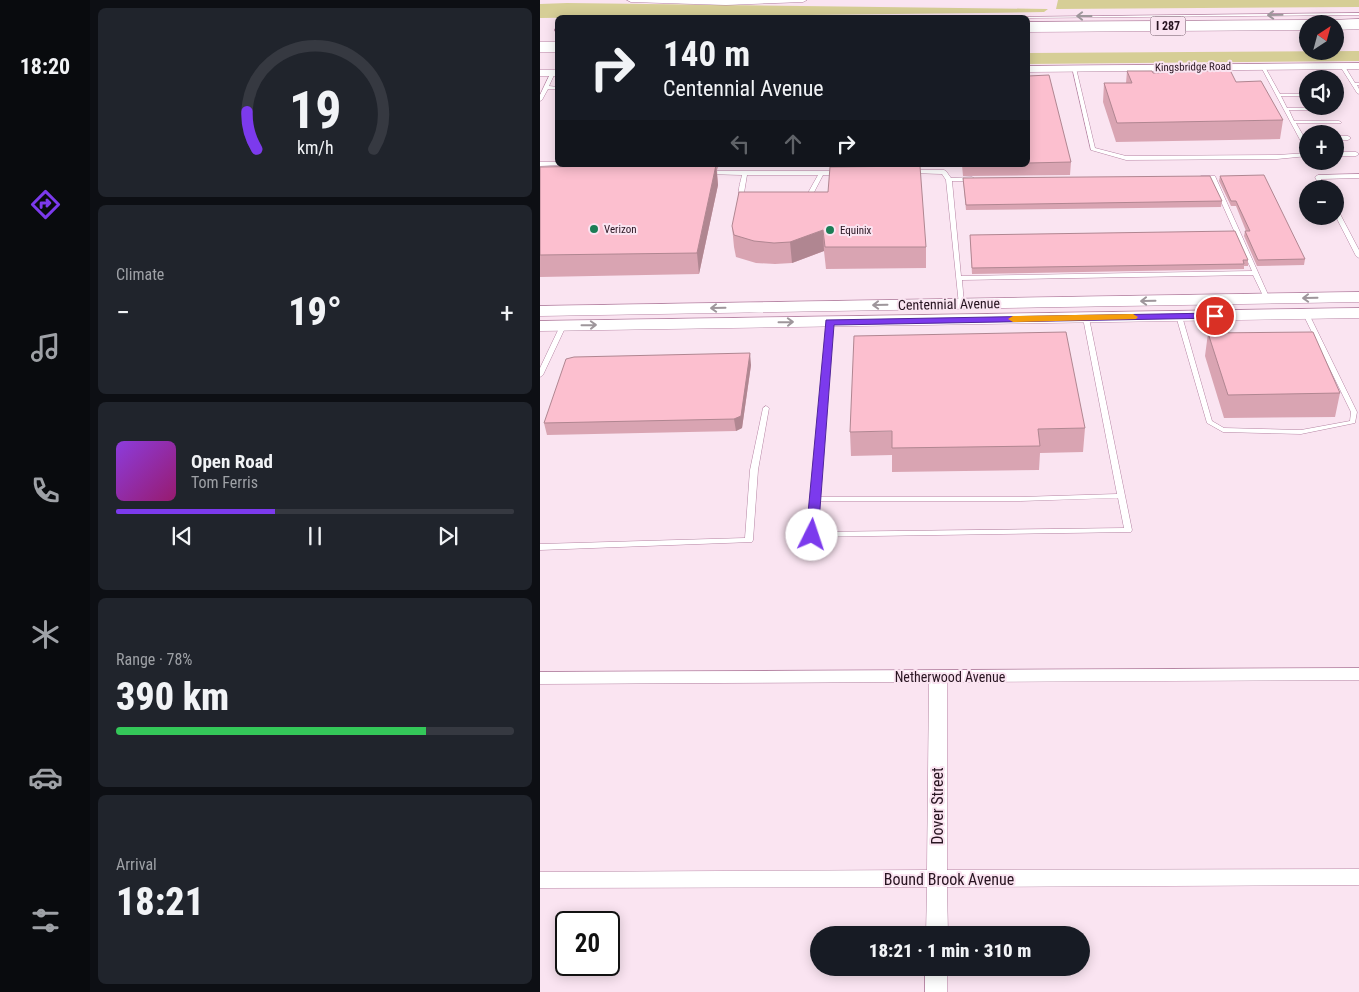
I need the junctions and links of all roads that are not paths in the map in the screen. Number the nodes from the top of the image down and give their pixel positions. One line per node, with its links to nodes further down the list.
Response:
1 (540, 0): 2 (street)
2 (544, 0)
3 (631, 0): 5 (street)
4 (803, 0): 5 (street)
5 (703, 1)
6 (1359, 14): 7 (lane, one-way to 7)
7 (1030, 17)
8 (1344, 24): 9 (highway)
9 (1359, 24)
10 (1299, 25): 11 (highway, I 287)
11 (1030, 27)
12 (555, 30): 13 (highway)
13 (540, 31)
14 (540, 47): 15 (highway)
15 (555, 47)
16 (1342, 66): 17 (street, Kingsbridge Road); 18 (street, Kingsbridge Road); 23 (lane)
17 (1359, 66)
18 (1263, 67): 19 (street, Kingsbridge Road); 27 (lane)
19 (1074, 68): 20 (street, Kingsbridge Road); 37 (lane)
20 (1030, 69)
21 (540, 73): 22 (street)
22 (555, 73): 24 (lane)
23 (1356, 84): 26 (lane)
24 (546, 88): 25 (lane); 29 (lane)
25 (555, 88)
26 (1359, 93)
27 (1278, 95): 28 (lane); 30 (lane)
28 (1299, 95)
29 (540, 100)
30 (1286, 109): 31 (lane); 32 (lane)
31 (1299, 109)
32 (1292, 122): 33 (lane); 34 (lane)
33 (1338, 122)
34 (1299, 134)
35 (1344, 138): 36 (lane)
36 (1348, 138)
37 (1299, 153)
38 (1344, 154): 39 (lane)
39 (1356, 154)
40 (540, 164): 41 (lane)
41 (555, 164)
42 (849, 172): 46 (lane)
43 (906, 172): 50 (lane)
44 (704, 173): 45 (lane)
45 (745, 173): 46 (lane); 53 (lane)
46 (821, 173): 52 (lane)
47 (1359, 176): 51 (lane)
48 (1193, 178): 56 (lane)
49 (978, 179): 50 (lane)
50 (949, 180): 57 (lane)
51 (1320, 180)
52 (799, 206)
53 (752, 207)
54 (1343, 225): 55 (lane)
55 (1359, 256)
56 (1255, 273): 57 (lane); 59 (lane)
57 (959, 278): 60 (lane)
58 (1359, 297): 59 (main road, Centennial Avenue, one-way to 59)
59 (1267, 299): 60 (main road, Centennial Avenue, one-way to 60)
60 (961, 304): 61 (main road, Centennial Avenue, one-way to 61)
61 (540, 311)
62 (1359, 313): 63 (main road, Centennial Avenue)
63 (1306, 314): 64 (main road, Centennial Avenue); 64 (lane)
64 (1179, 316): 65 (main road, Centennial Avenue)
65 (1086, 318): 66 (main road, Centennial Avenue); 71 (lane)
66 (830, 322): 68 (main road, Centennial Avenue, one-way to 66); 72 (lane)
67 (540, 326): 68 (main road, Centennial Avenue)
68 (563, 326): 69 (lane)
69 (540, 375)
70 (766, 408): 73 (lane)
71 (1121, 496): 72 (lane); 72 (lane)
72 (815, 499)
73 (540, 547)
74 (1359, 674): 75 (street, Netherwood Avenue)
75 (938, 677): 76 (street, Netherwood Avenue); 78 (street, Dover Street)
76 (540, 678)
77 (1359, 877): 78 (street, Bound Brook Avenue)
78 (937, 879): 79 (street, Bound Brook Avenue); 80 (street, Dover Street)
79 (540, 880)
80 (937, 926)
81 (936, 976): 82 (street)
82 (936, 992)

